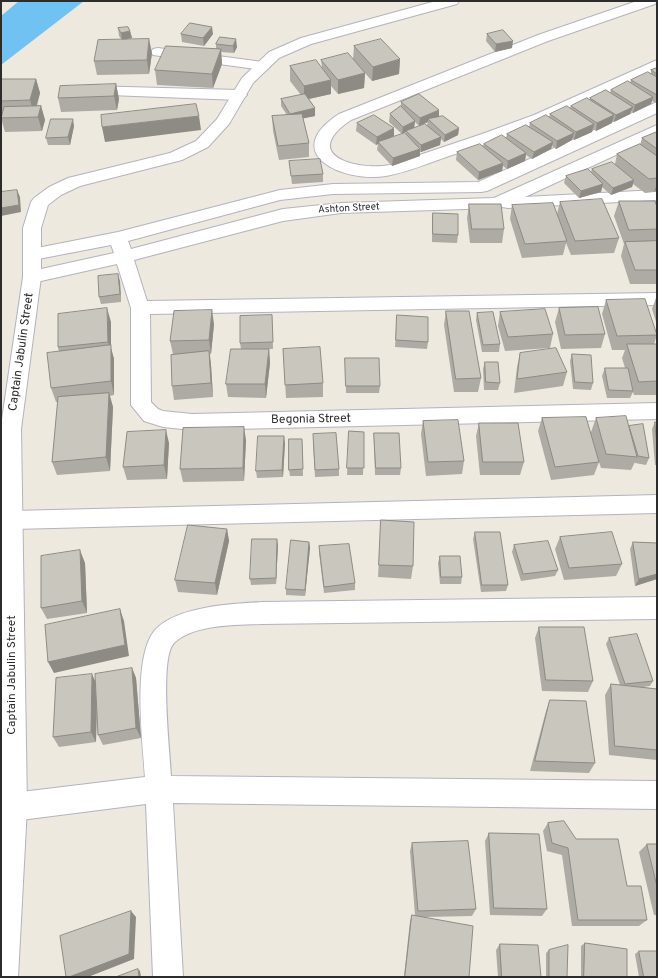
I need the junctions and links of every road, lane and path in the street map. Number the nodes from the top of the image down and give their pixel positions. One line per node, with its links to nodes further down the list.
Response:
1 (452, 1): 5 (street, Captain Jabulin Street)
2 (650, 1): 4 (street)
3 (158, 52): 5 (street)
4 (657, 64)
5 (263, 66): 7 (street, Captain Jabulin Street)
6 (73, 91): 7 (street)
7 (239, 94): 14 (street, Captain Jabulin Street)
8 (657, 107): 10 (street, Ashton Street)
9 (657, 130): 12 (street, Ashton Street)
10 (481, 187): 12 (street); 13 (street, Ashton Street)
11 (657, 195): 12 (street)
12 (497, 203): 15 (street, Ashton Street)
13 (118, 238): 14 (street, Ashton Street); 15 (street, Begonia Street)
14 (33, 254): 16 (street, Captain Jabulin Street)
15 (124, 258): 16 (street, Ashton Street); 18 (street, Begonia Street)
16 (32, 277): 21 (street, Captain Jabulin Street)
17 (657, 298): 18 (street)
18 (140, 308): 19 (street, Begonia Street)
19 (657, 411)
20 (657, 504): 21 (street)
21 (13, 520): 25 (street, Captain Jabulin Street)
22 (657, 608): 23 (street)
23 (158, 789): 24 (street); 25 (street); 27 (street)
24 (657, 795)
25 (13, 807): 26 (street, Captain Jabulin Street)
26 (3, 977)
27 (168, 977)

